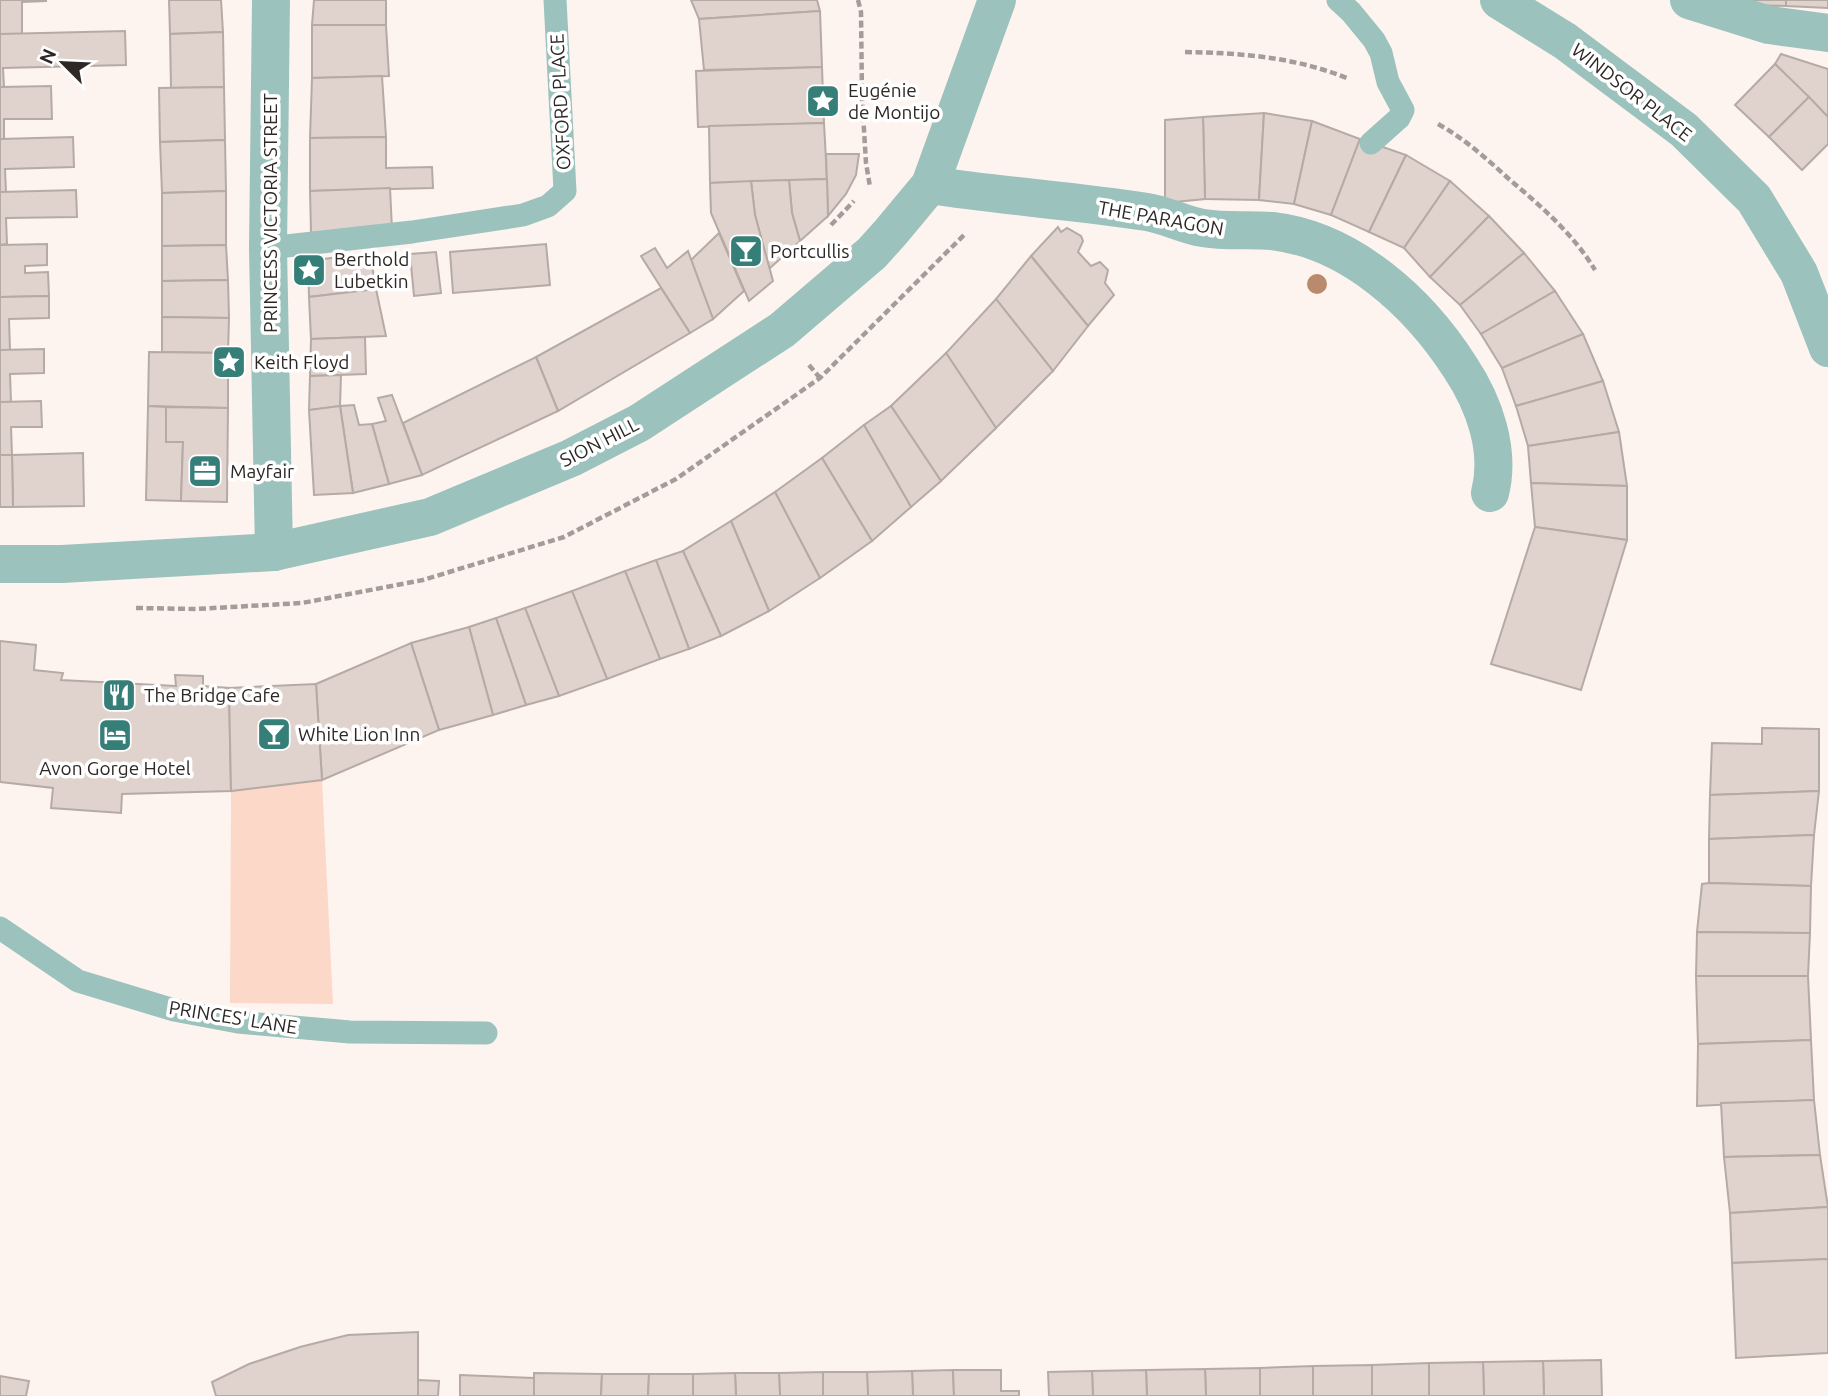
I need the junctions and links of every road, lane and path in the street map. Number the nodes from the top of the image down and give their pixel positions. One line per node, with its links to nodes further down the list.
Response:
1 (271, 0): 12 (street, PRINCESS VICTORIA STREET)
2 (555, 0): 12 (lane, OXFORD PLACE)
3 (858, 0): 11 (path)
4 (1338, 0): 9 (lane)
5 (1499, 0): 13 (street, WINDSOR PLACE)
6 (1689, 0): 8 (street)
7 (995, 2): 10 (street, SION HILL)
8 (1828, 33)
9 (1371, 143)
10 (930, 185): 14 (street, THE PARAGON); 15 (street, SION HILL)
11 (828, 228)
12 (268, 248): 15 (street, PRINCESS VICTORIA STREET)
13 (1828, 348)
14 (1490, 493)
15 (274, 552): 16 (street, SION HILL)
16 (0, 564)
17 (0, 928): 18 (lane, PRINCES' LANE)
18 (486, 1033)

